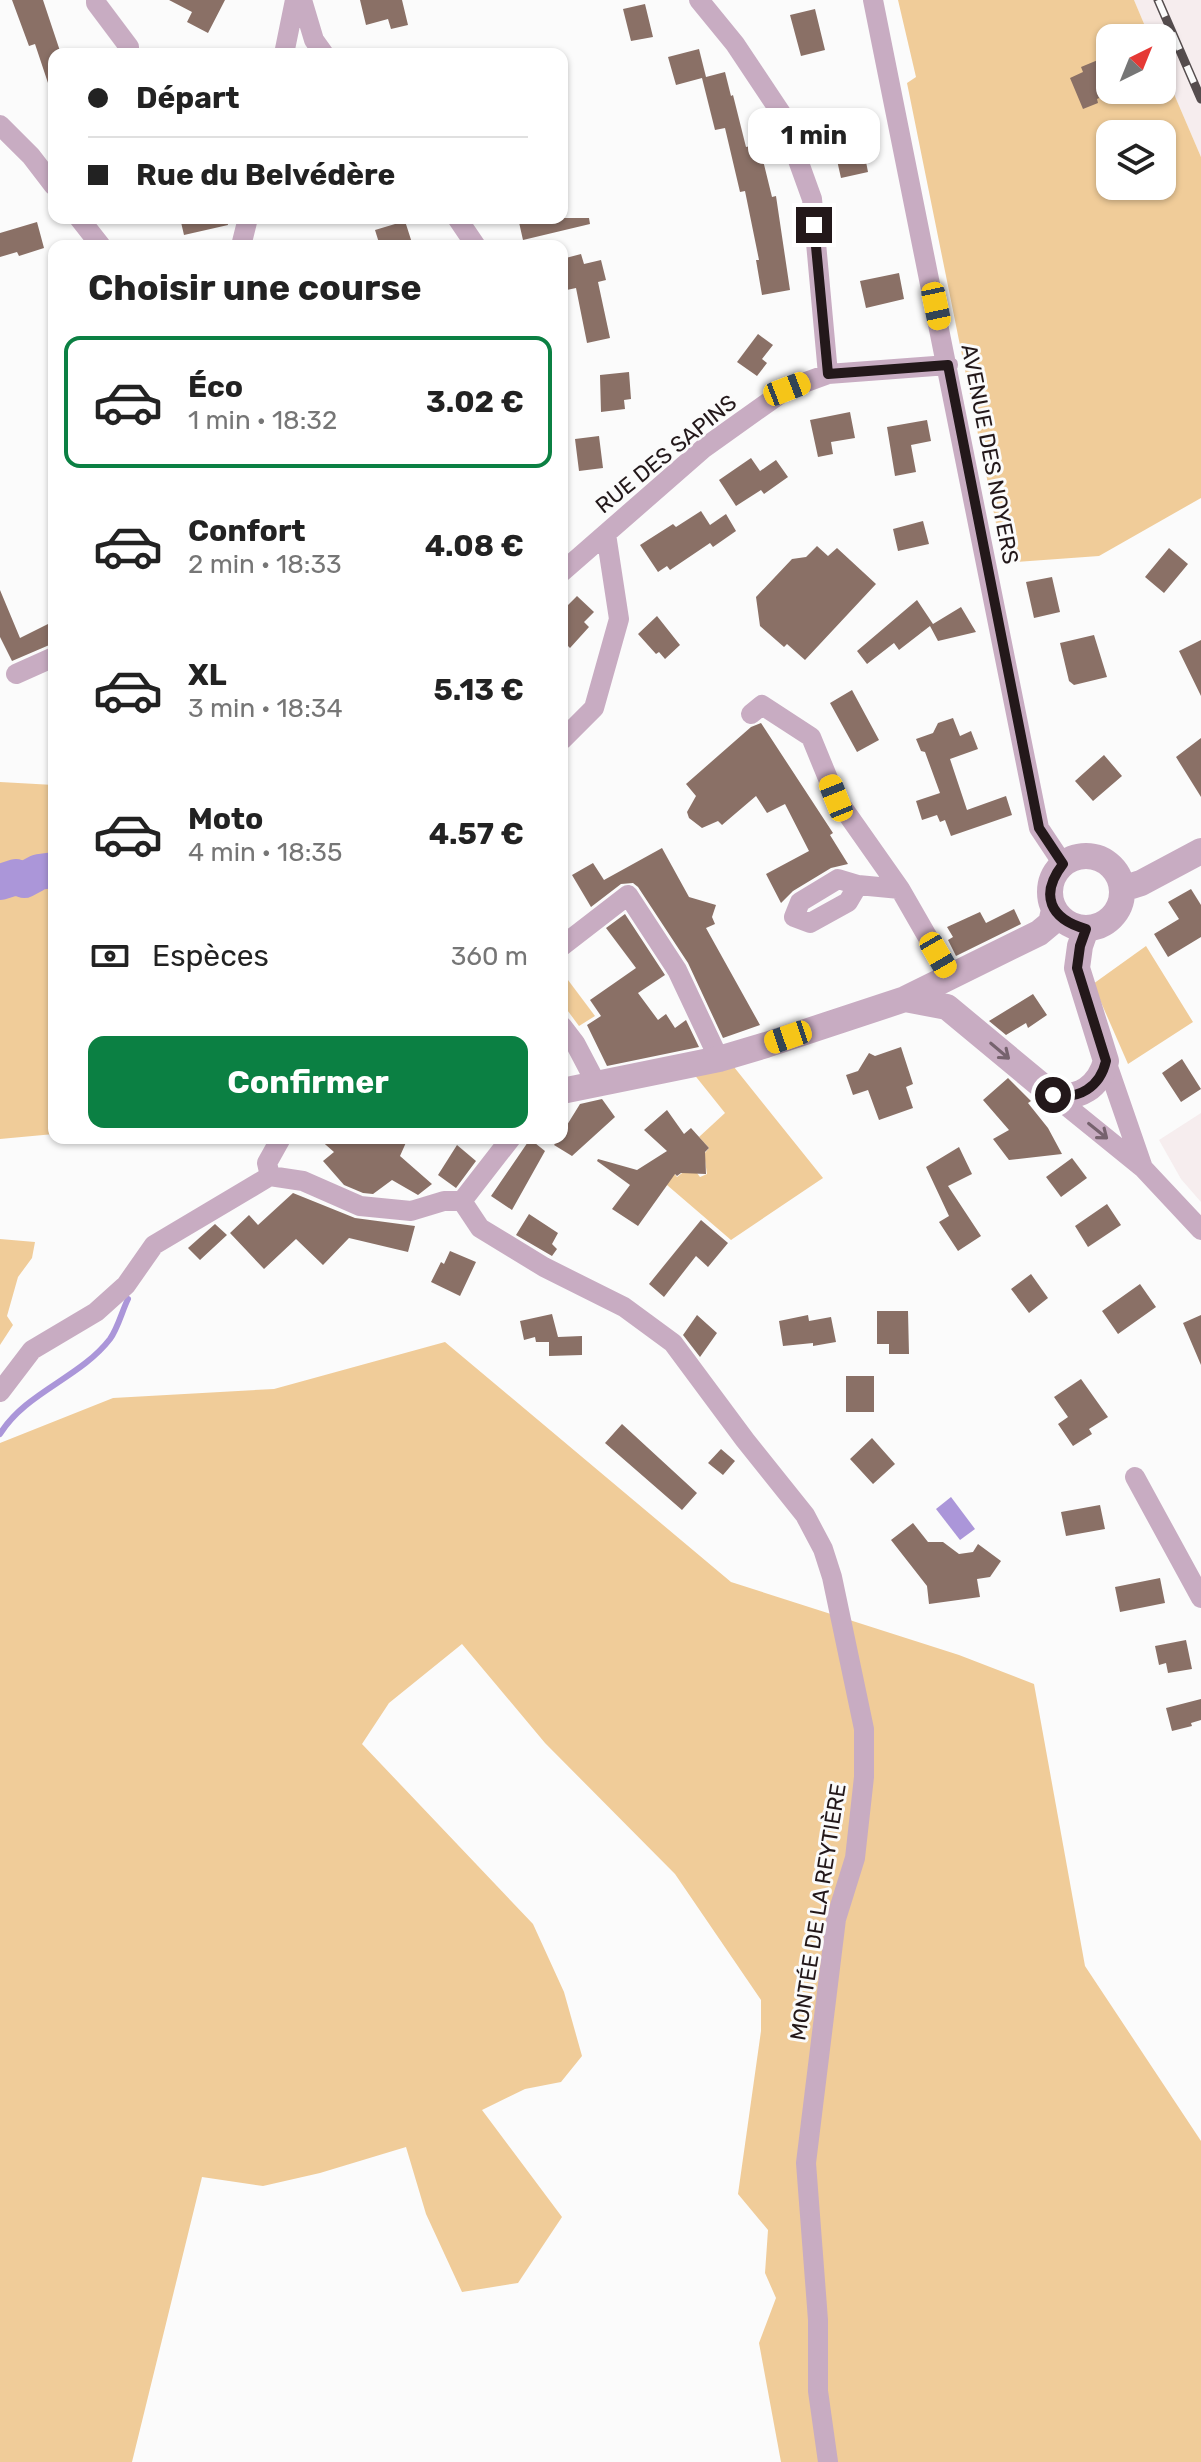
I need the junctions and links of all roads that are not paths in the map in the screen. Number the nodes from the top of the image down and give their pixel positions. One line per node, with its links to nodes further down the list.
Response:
1 (96, 0): 6 (street)
2 (295, 0): 7 (street)
3 (302, 0): 8 (street)
4 (699, 0): 14 (street)
5 (873, 0): 13 (street, AVENUE DES NOYERS)
6 (129, 47)
7 (285, 48)
8 (320, 48)
9 (0, 125): 10 (street)
10 (48, 178)
11 (84, 224): 12 (street)
12 (96, 240)
13 (948, 365): 14 (street, RUE DES SAPINS); 22 (street, AVENUE DES NOYERS)
14 (828, 374): 15 (street, RUE DES SAPINS)
15 (606, 534): 16 (street, RUE DES SAPINS); 20 (street)
16 (568, 567)
17 (48, 660): 18 (street)
18 (16, 674)
19 (751, 714): 24 (street)
20 (568, 734)
21 (1201, 851): 25 (street)
22 (1063, 864): 25 (street); 26 (street)
23 (858, 885): 24 (street)
24 (900, 889): 31 (street)
25 (1122, 889): 27 (street)
26 (1054, 910): 27 (street); 28 (street)
27 (1086, 929): 30 (street)
28 (1039, 933): 30 (street); 31 (street)
29 (568, 942): 35 (street)
30 (1077, 968): 36 (street)
31 (957, 973): 32 (street); 33 (street)
32 (905, 999): 33 (street); 35 (street)
33 (947, 1007): 39 (street, one-way to 39)
34 (568, 1034): 37 (street)
35 (719, 1059): 37 (street)
36 (1106, 1061): 39 (street); 42 (street)
37 (596, 1083): 38 (street)
38 (568, 1090)
39 (1053, 1095): 42 (street, one-way to 42)
40 (278, 1144): 43 (street)
41 (506, 1144): 44 (street)
42 (1143, 1168): 45 (street)
43 (270, 1176): 44 (street); 46 (street)
44 (462, 1201): 49 (street, MONTÉE DE LA REYTIÈRE)
45 (1201, 1230)
46 (0, 1392)
47 (1135, 1477): 48 (street)
48 (1201, 1598)
49 (828, 2462)

